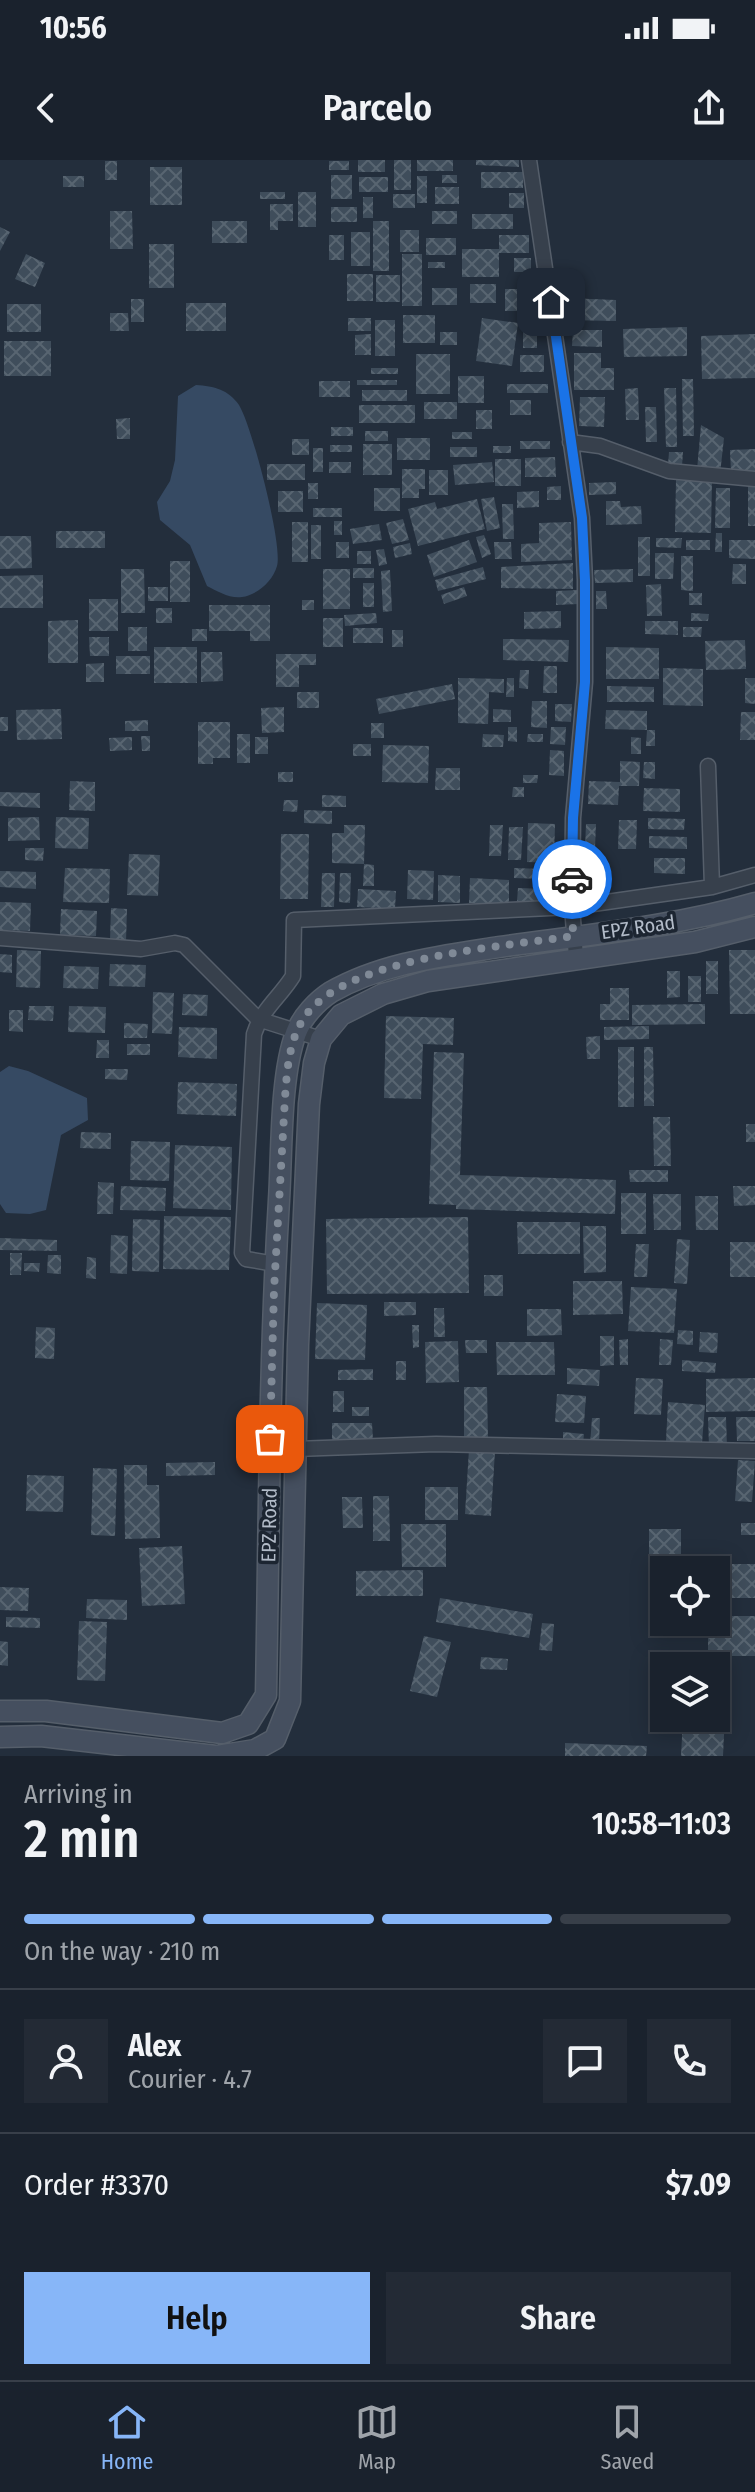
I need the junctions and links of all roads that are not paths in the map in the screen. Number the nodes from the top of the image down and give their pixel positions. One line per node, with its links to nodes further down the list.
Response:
1 (529, 160): 2 (street)
2 (570, 442): 3 (street); 8 (street)
3 (755, 479)
4 (708, 766): 6 (street)
5 (755, 875): 6 (street)
6 (712, 887): 8 (street)
7 (755, 903): 10 (main road, EPZ Road)
8 (572, 907): 10 (street); 13 (street)
9 (755, 927): 12 (main road, EPZ Road)
10 (573, 936): 12 (street); 14 (main road, EPZ Road)
11 (0, 938): 13 (street)
12 (576, 957): 15 (main road, EPZ Road)
13 (258, 1019): 14 (street); 16 (street)
14 (296, 1032): 15 (street); 16 (main road, EPZ Road)
15 (321, 1039): 18 (main road, EPZ Road)
16 (275, 1264): 17 (main road, EPZ Road)
17 (272, 1343): 18 (main road); 22 (main road, EPZ Road)
18 (298, 1345): 19 (main road, EPZ Road)
19 (295, 1449): 20 (street); 24 (main road, EPZ Road)
20 (755, 1451)
21 (0, 1711): 22 (main road)
22 (236, 1728): 24 (main road)
23 (0, 1737): 25 (main road)
24 (260, 1753): 25 (main road)
25 (216, 1756)

